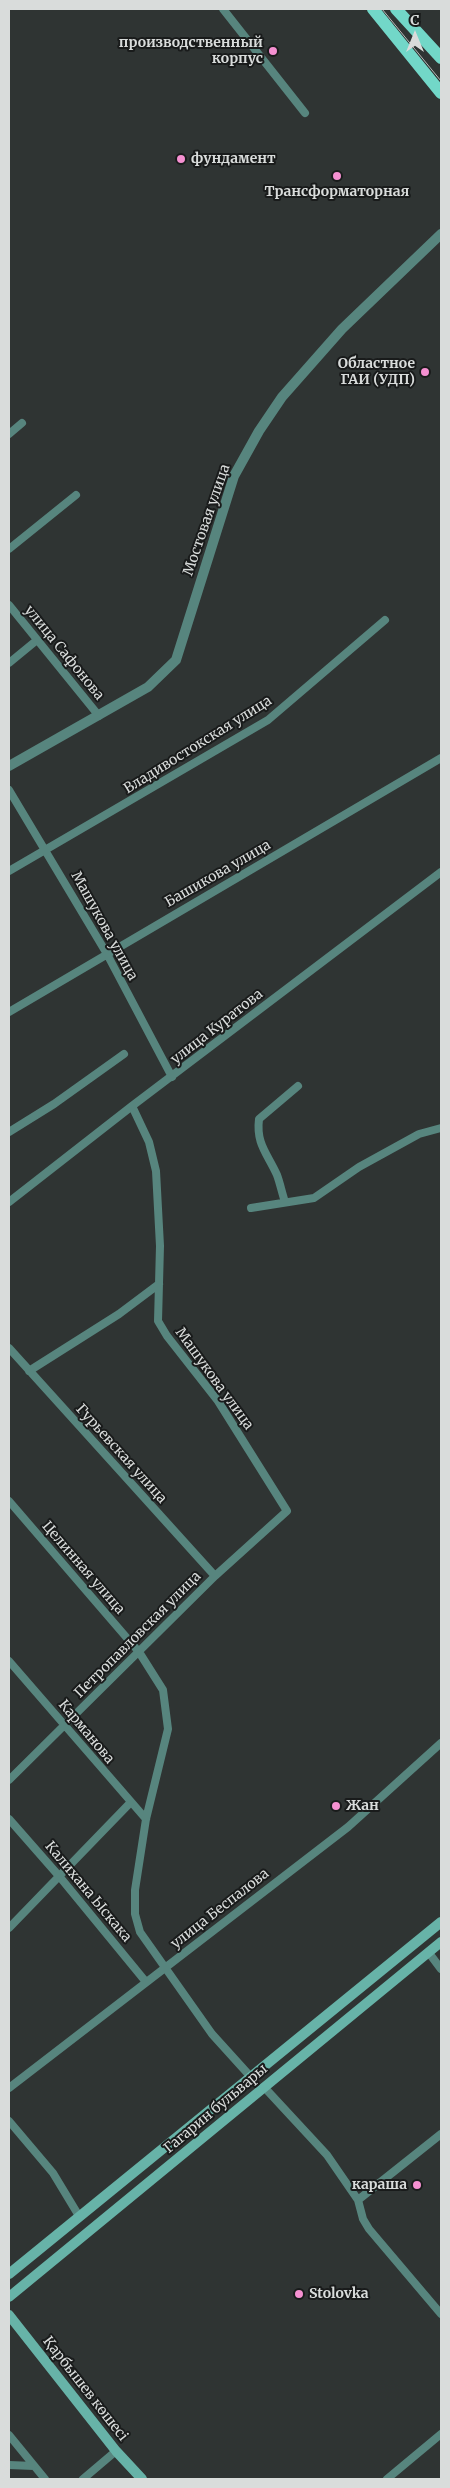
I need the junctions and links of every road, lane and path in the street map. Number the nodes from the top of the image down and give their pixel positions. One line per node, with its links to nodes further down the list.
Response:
1 (222, 9): 6 (street)
2 (373, 9): 5 (main road)
3 (396, 9): 4 (main road)
4 (441, 58)
5 (441, 93)
6 (305, 113)
7 (441, 234): 16 (street, Мостовая улица)
8 (22, 423): 9 (street)
9 (9, 434)
10 (76, 495): 11 (street)
11 (9, 549)
12 (9, 605): 14 (street, улица Сафонова)
13 (385, 620): 20 (street, Владивостокская улица)
14 (37, 640): 15 (street); 16 (street, улица Сафонова)
15 (9, 662)
16 (99, 716): 18 (street, Мостовая улица)
17 (441, 758): 23 (street, Башикова улица)
18 (9, 766)
19 (9, 790): 20 (street, Машукова улица)
20 (46, 850): 21 (street, Владивостокская улица); 23 (street, Машукова улица)
21 (9, 872)
22 (441, 872): 26 (street, улица Куратова)
23 (107, 954): 24 (street, Башикова улица); 26 (street, Машукова улица)
24 (9, 1012)
25 (124, 1054): 30 (street)
26 (172, 1077): 28 (street, улица Куратова)
27 (298, 1086): 32 (street)
28 (132, 1106): 31 (street, улица Куратова); 34 (street, Машукова улица)
29 (441, 1128): 32 (street)
30 (9, 1132)
31 (10, 1198)
32 (285, 1202): 33 (street)
33 (251, 1208)
34 (160, 1284): 36 (street); 38 (street, Машукова улица)
35 (9, 1348): 36 (street, Гурьевская улица)
36 (29, 1371): 39 (street, Гурьевская улица)
37 (9, 1501): 40 (street, Целинная улица)
38 (287, 1511): 39 (street, Петропавловская улица)
39 (215, 1576): 40 (street, Петропавловская улица)
40 (139, 1652): 42 (street, Петропавловская улица); 47 (street, Целинная улица)
41 (9, 1661): 42 (street, Карманова)
42 (64, 1726): 44 (street, Петропавловская улица); 45 (street, Карманова)
43 (441, 1743): 53 (street, улица Беспалова)
44 (9, 1780)
45 (130, 1803): 47 (street, Карманова); 48 (street)
46 (9, 1819): 48 (street, Калихана Ыскака)
47 (146, 1819): 53 (street, Целинная улица)
48 (59, 1876): 50 (street); 55 (street, Калихана Ыскака)
49 (441, 1922): 56 (main road, Гагарин бульвары)
50 (9, 1928)
51 (441, 1942): 52 (main road, Гагарин бульвары)
52 (428, 1953): 54 (street); 57 (main road, Гагарин бульвары)
53 (165, 1967): 55 (street, улица Беспалова); 56 (street, Целинная улица)
54 (441, 1969)
55 (146, 1982): 58 (street, улица Беспалова)
56 (250, 2076): 57 (main road); 62 (main road, Гагарин бульвары)
57 (264, 2087): 61 (street); 64 (main road, Гагарин бульвары)
58 (9, 2088)
59 (9, 2121): 62 (street)
60 (441, 2134): 61 (street)
61 (358, 2200): 65 (street)
62 (79, 2216): 63 (main road, Гагарин бульвары)
63 (9, 2274)
64 (9, 2297)
65 (441, 2314)
66 (9, 2315): 69 (main road, Қарбышев көшесі)
67 (9, 2434): 71 (street)
68 (441, 2434): 75 (street)
69 (116, 2451): 73 (street); 74 (main road, Қарбышев көшесі)
70 (9, 2465): 71 (street)
71 (34, 2466): 72 (street)
72 (45, 2479)
73 (83, 2479)
74 (142, 2479)
75 (387, 2479)

